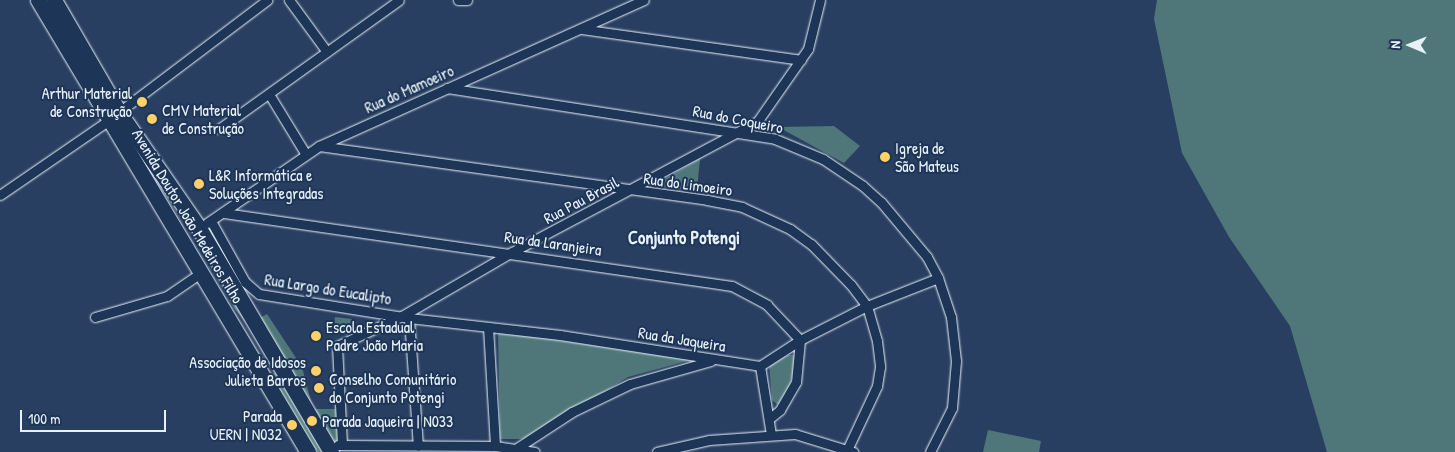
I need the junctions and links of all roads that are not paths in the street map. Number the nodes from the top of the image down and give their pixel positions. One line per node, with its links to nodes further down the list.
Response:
1 (38, 0): 15 (main road, Avenida Doutor João Medeiros Filho)
2 (54, 0): 15 (main road, Avenida Doutor João Medeiros Filho)
3 (266, 0): 15 (street)
4 (289, 0): 11 (street)
5 (399, 0): 11 (street)
6 (458, 0): 7 (street)
7 (467, 0)
8 (644, 0): 10 (street, Rua do Mamoeiro)
9 (820, 0): 12 (street, Rua Pau Brasil)
10 (579, 29): 12 (street); 13 (street, Rua do Mamoeiro)
11 (327, 52): 14 (street)
12 (801, 60): 17 (street, Rua Pau Brasil)
13 (447, 88): 17 (street, Rua do Coqueiro); 18 (street, Rua do Mamoeiro)
14 (269, 94): 16 (street); 19 (street)
15 (114, 116): 21 (street); 22 (main road, Avenida Doutor João Medeiros Filho); 24 (main road, Avenida Doutor João Medeiros Filho)
16 (219, 129)
17 (742, 132): 20 (street, Rua Pau Brasil); 28 (street, Rua do Coqueiro)
18 (319, 146): 19 (street, Rua do Mamoeiro); 20 (street, Rua do Limoeiro)
19 (305, 153): 23 (street, Rua do Mamoeiro)
20 (630, 191): 26 (street, Rua Pau Brasil); 29 (street, Rua do Limoeiro)
21 (0, 195)
22 (159, 200): 25 (main road); 27 (main road, Avenida Doutor João Medeiros Filho)
23 (224, 213): 24 (street, Rua do Mamoeiro); 26 (street, Rua da Laranjeira)
24 (205, 224): 25 (main road, Avenida Doutor João Medeiros Filho); 32 (street, Rua Largo do Eucalipto)
25 (211, 249): 36 (main road, Avenida Doutor João Medeiros Filho)
26 (512, 252): 32 (street, Rua Pau Brasil); 34 (street, Rua da Laranjeira)
27 (202, 272): 30 (main road, Avenida Doutor João Medeiros Filho); 31 (street)
28 (938, 278): 29 (street); 48 (street, Rua do Coqueiro)
29 (867, 306): 34 (street); 44 (street, Rua do Limoeiro)
30 (228, 315): 36 (main road); 45 (main road, Avenida Doutor João Medeiros Filho)
31 (95, 317)
32 (405, 317): 33 (street, Rua da Jaqueira); 40 (street); 42 (street, Rua Largo do Eucalipto)
33 (488, 328): 35 (street, Rua da Jaqueira); 41 (street)
34 (800, 340): 37 (street); 38 (street)
35 (716, 360): 37 (street, Rua da Jaqueira); 43 (street)
36 (277, 364): 42 (main road, Avenida Doutor João Medeiros Filho)
37 (760, 366): 38 (street)
38 (769, 419): 39 (street)
39 (771, 435): 44 (street); 47 (street)
40 (418, 446): 41 (street); 42 (street)
41 (495, 446): 43 (street)
42 (334, 448)
43 (517, 448): 46 (street)
44 (850, 451)
45 (308, 452)
46 (535, 452)
47 (656, 452)
48 (930, 452)

